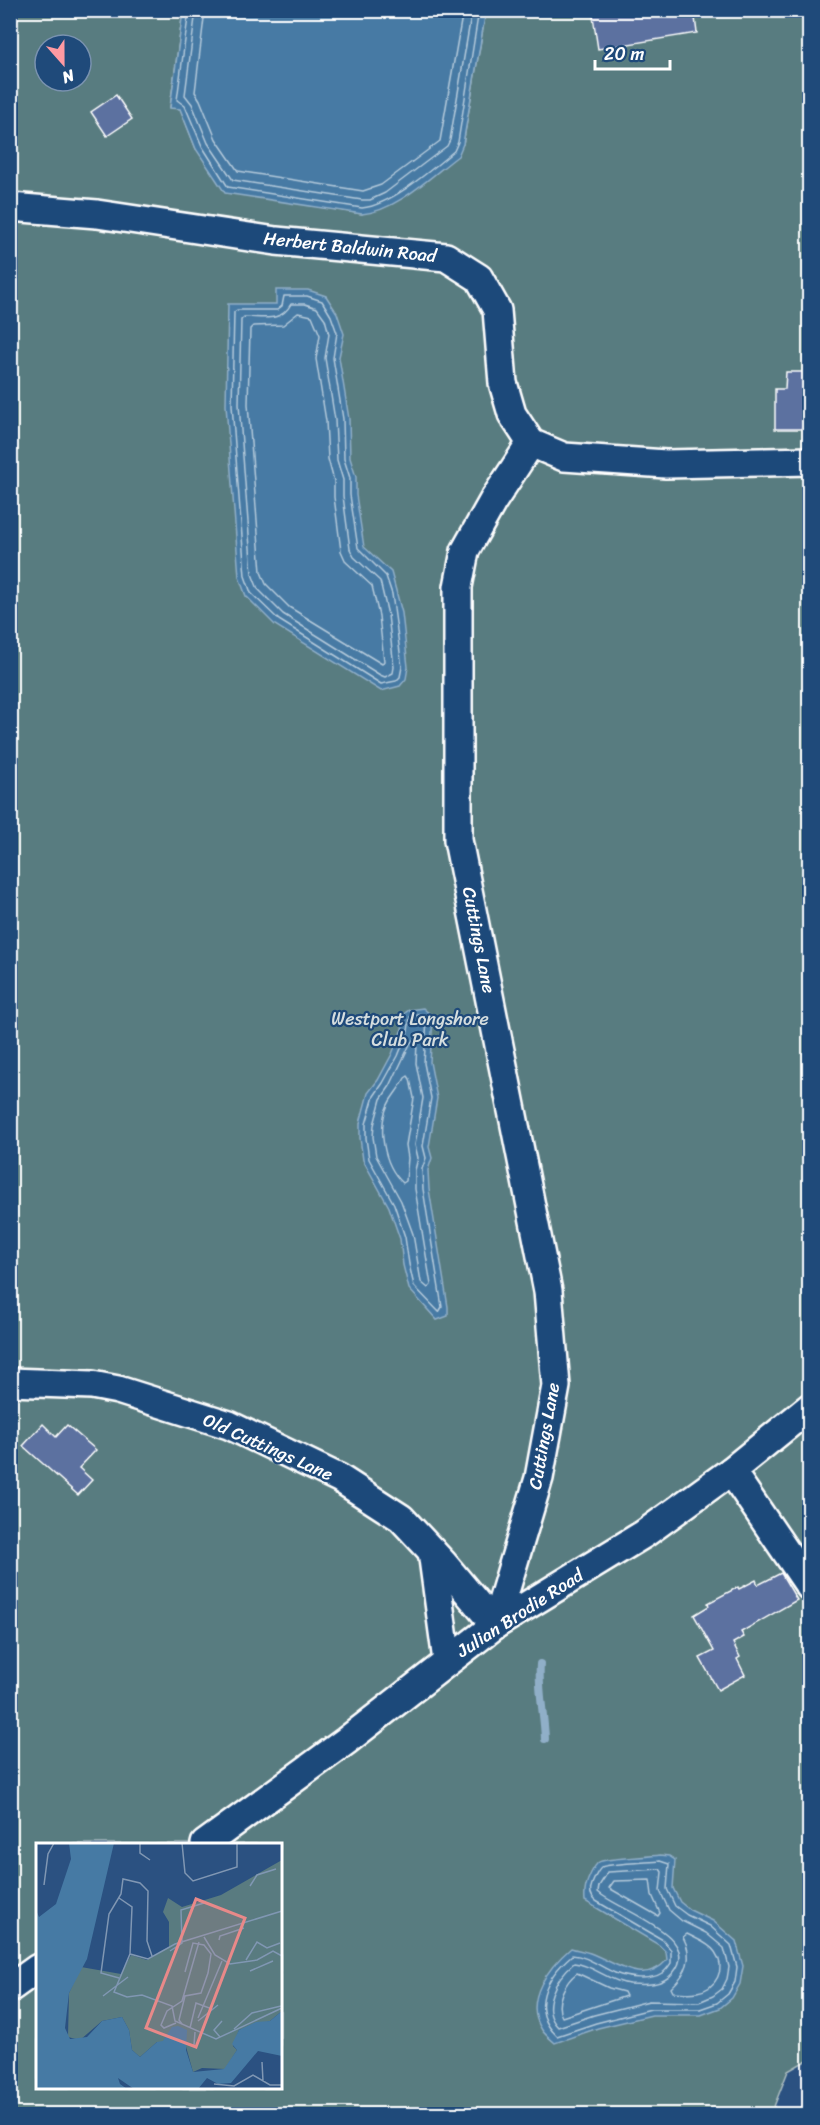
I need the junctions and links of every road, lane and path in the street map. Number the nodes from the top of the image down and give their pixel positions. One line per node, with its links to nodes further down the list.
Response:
1 (10, 207): 2 (street, Herbert Baldwin Road)
2 (531, 443): 3 (street); 9 (street, Cuttings Lane)
3 (810, 461)
4 (10, 1382): 7 (street, Old Cuttings Lane)
5 (810, 1407): 6 (street, Julian Brodie Road)
6 (731, 1471): 8 (street); 9 (street, Julian Brodie Road)
7 (432, 1551): 9 (street, Old Cuttings Lane); 10 (street)
8 (810, 1587)
9 (495, 1625): 10 (street, Julian Brodie Road)
10 (447, 1661): 11 (street, Julian Brodie Road)
11 (208, 1843)
12 (36, 1969): 13 (street)
13 (10, 1988)

